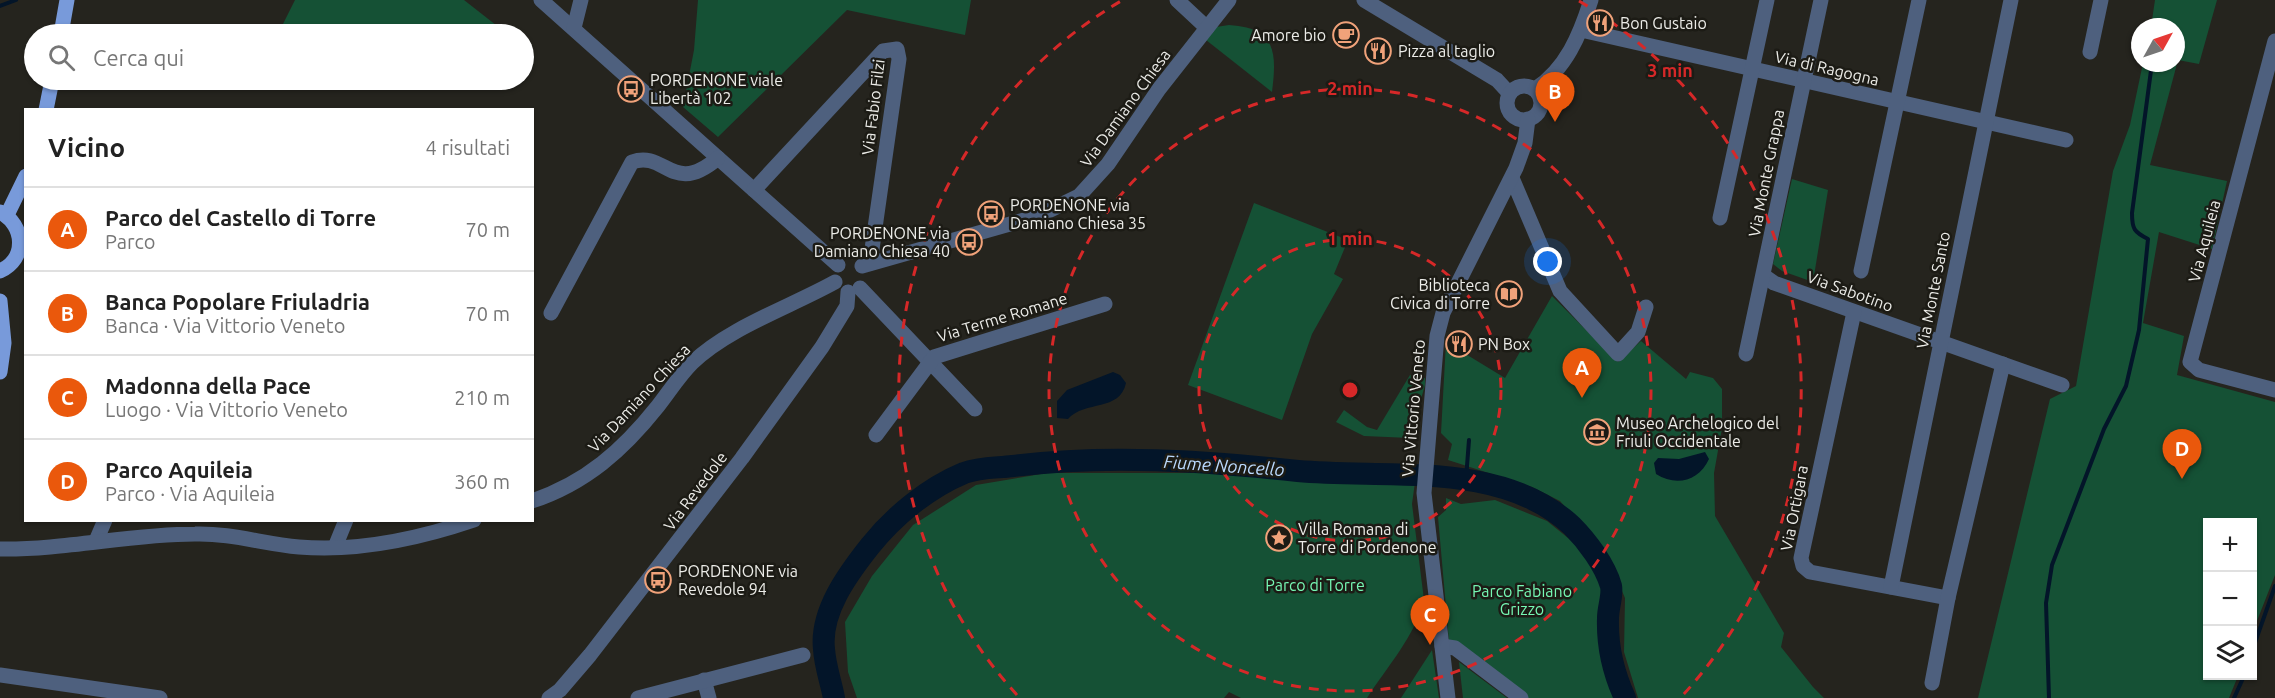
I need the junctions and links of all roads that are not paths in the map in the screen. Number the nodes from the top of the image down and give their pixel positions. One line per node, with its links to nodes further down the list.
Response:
1 (67, 0): 13 (main road)
2 (541, 0): 14 (street)
3 (581, 0): 14 (street)
4 (1177, 0): 15 (street)
5 (1229, 0): 15 (street, Via Damiano Chiesa)
6 (1364, 0): 23 (street)
7 (1591, 0): 16 (street)
8 (1767, 0): 19 (street)
9 (1821, 0): 20 (street, Via Monte Grappa)
10 (1919, 0): 24 (street)
11 (2011, 0): 27 (street, Via Monte Santo)
12 (2101, 0): 18 (street)
13 (63, 24)
14 (574, 28): 29 (street)
15 (1206, 28): 36 (street, Via Damiano Chiesa)
16 (1581, 30): 19 (street, Via di Ragogna); 21 (street)
17 (2275, 41): 53 (street, Via Aquileia)
18 (2090, 52)
19 (1752, 69): 20 (street, Via di Ragogna); 34 (street)
20 (1803, 82): 24 (street, Via di Ragogna); 39 (street, Via Monte Grappa)
21 (1534, 89): 23 (street); 26 (street, Via Vittorio Veneto)
22 (50, 90): 25 (main road)
23 (1509, 93): 26 (street)
24 (1897, 103): 27 (street, Via di Ragogna); 38 (street)
25 (46, 108)
26 (1528, 119): 30 (street, Via Vittorio Veneto)
27 (1985, 123): 28 (street, Via di Ragogna); 47 (street, Via Monte Santo)
28 (2066, 140)
29 (718, 158): 32 (street); 46 (street)
30 (1512, 178): 44 (street); 67 (street, Via Vittorio Veneto)
31 (24, 180): 33 (main road)
32 (754, 190): 35 (street); 36 (street, Via Fabio Filzi)
33 (3, 213): 37 (main road)
34 (1720, 218)
35 (838, 265): 36 (street); 40 (street)
36 (866, 265): 41 (street)
37 (0, 271)
38 (1861, 271)
39 (1764, 276): 45 (street, Via Sabotino); 48 (street, Via Monte Grappa)
40 (835, 282): 41 (street); 56 (street, Via Damiano Chiesa)
41 (854, 290): 49 (street); 73 (street, Via Revedole)
42 (0, 301): 51 (main road)
43 (1105, 304): 49 (street, Via Terme Romane)
44 (1646, 308)
45 (1854, 312): 47 (street, Via Sabotino); 65 (street, Via Ortigara)
46 (551, 313)
47 (1941, 342): 50 (street, Via Sabotino); 65 (street, Via Monte Santo)
48 (1746, 354)
49 (930, 361): 54 (street); 55 (street, Via Terme Romane)
50 (2003, 364): 52 (street, Via Sabotino); 66 (street)
51 (0, 372)
52 (2062, 385)
53 (2275, 390)
54 (975, 409)
55 (876, 435)
56 (534, 500)
57 (104, 522): 62 (street)
58 (345, 522): 63 (street)
59 (463, 522): 60 (street)
60 (441, 526): 63 (street)
61 (200, 527): 62 (street); 63 (street)
62 (96, 541): 64 (street)
63 (336, 547)
64 (0, 549)
65 (1891, 587): 66 (street, Via Ortigara)
66 (1948, 598): 71 (street)
67 (1442, 646): 76 (street, Via Vittorio Veneto); 77 (street)
68 (803, 655): 70 (street)
69 (0, 675): 72 (street)
70 (704, 680): 74 (street); 75 (street)
71 (1932, 683)
72 (160, 698)
73 (549, 698)
74 (638, 698)
75 (709, 698)
76 (1448, 698)
77 (1521, 698)

